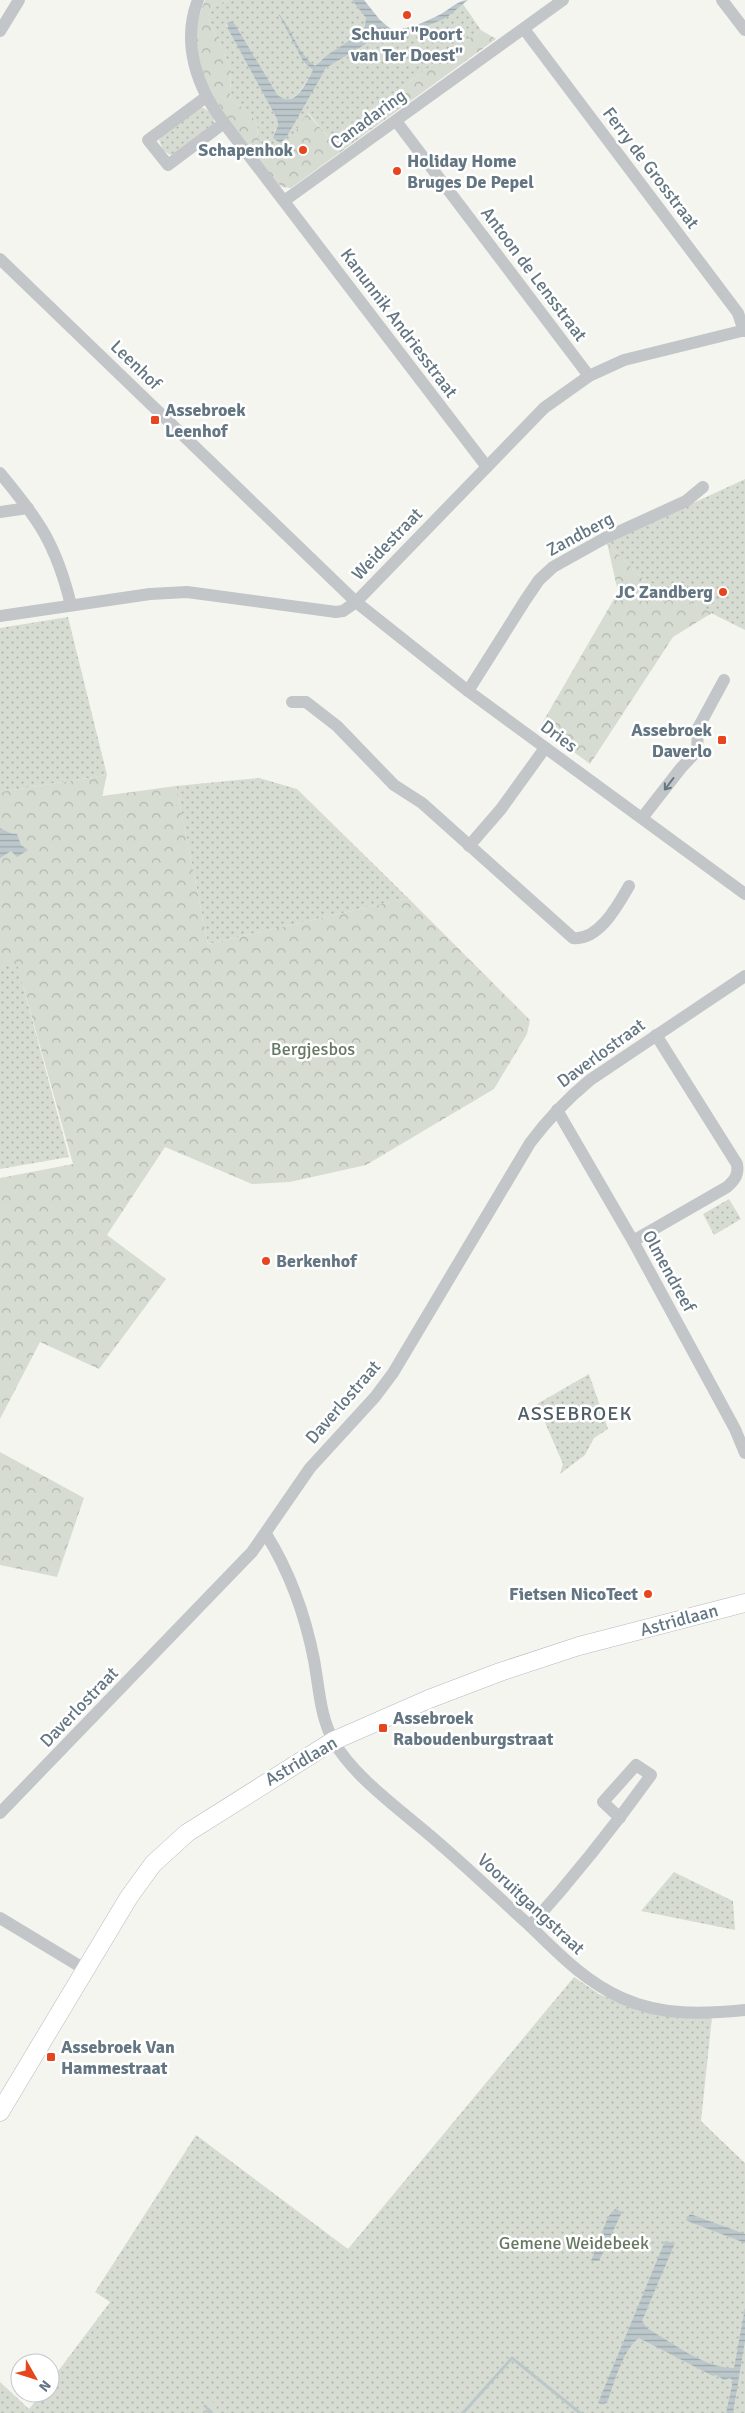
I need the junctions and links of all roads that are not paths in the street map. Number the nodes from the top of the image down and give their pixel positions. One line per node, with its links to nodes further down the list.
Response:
1 (19, 0): 7 (street)
2 (198, 0): 8 (street)
3 (564, 0): 5 (street, Canadaring)
4 (722, 0): 6 (street)
5 (524, 29): 9 (street, Canadaring); 13 (street, Ferry de Grosstraat)
6 (745, 30)
7 (0, 31)
8 (206, 97): 10 (street); 10 (street)
9 (396, 120): 11 (street, Canadaring); 14 (street, Antoon de Lensstraat)
10 (224, 123): 11 (street)
11 (284, 202): 15 (street, Kanunnik Andriesstraat)
12 (0, 258): 20 (street, Leenhof)
13 (744, 330): 14 (street, Weidestraat)
14 (590, 376): 15 (street, Weidestraat)
15 (487, 467): 20 (street, Weidestraat)
16 (0, 473): 18 (street)
17 (703, 488): 24 (street, Zandberg)
18 (28, 508): 19 (street); 21 (street)
19 (0, 512)
20 (356, 602): 21 (street, Weidestraat); 24 (street, Dries)
21 (71, 605): 22 (street, Weidestraat)
22 (0, 616)
23 (724, 680): 27 (street, one-way to 27)
24 (468, 691): 26 (street, Dries)
25 (292, 702): 28 (street)
26 (546, 748): 27 (street, Dries); 28 (street)
27 (642, 818): 30 (street, Dries)
28 (468, 846): 29 (street)
29 (629, 886)
30 (745, 894)
31 (745, 976): 32 (street, Daverlostraat)
32 (656, 1035): 33 (street, Daverlostraat); 34 (street)
33 (557, 1110): 34 (street, Olmendreef); 37 (street, Daverlostraat)
34 (633, 1241): 35 (street, Olmendreef)
35 (740, 1427): 36 (street, Olmendreef)
36 (745, 1453)
37 (266, 1534): 39 (street, Vooruitgangstraat); 40 (street, Daverlostraat)
38 (745, 1603): 39 (main road, Astridlaan)
39 (333, 1741): 43 (street, Vooruitgangstraat); 44 (main road, Astridlaan)
40 (0, 1814)
41 (620, 1818): 43 (street)
42 (0, 1918): 44 (street)
43 (530, 1926): 45 (street, Vooruitgangstraat)
44 (86, 1970): 46 (main road, Astridlaan)
45 (745, 2010)
46 (0, 2112)

